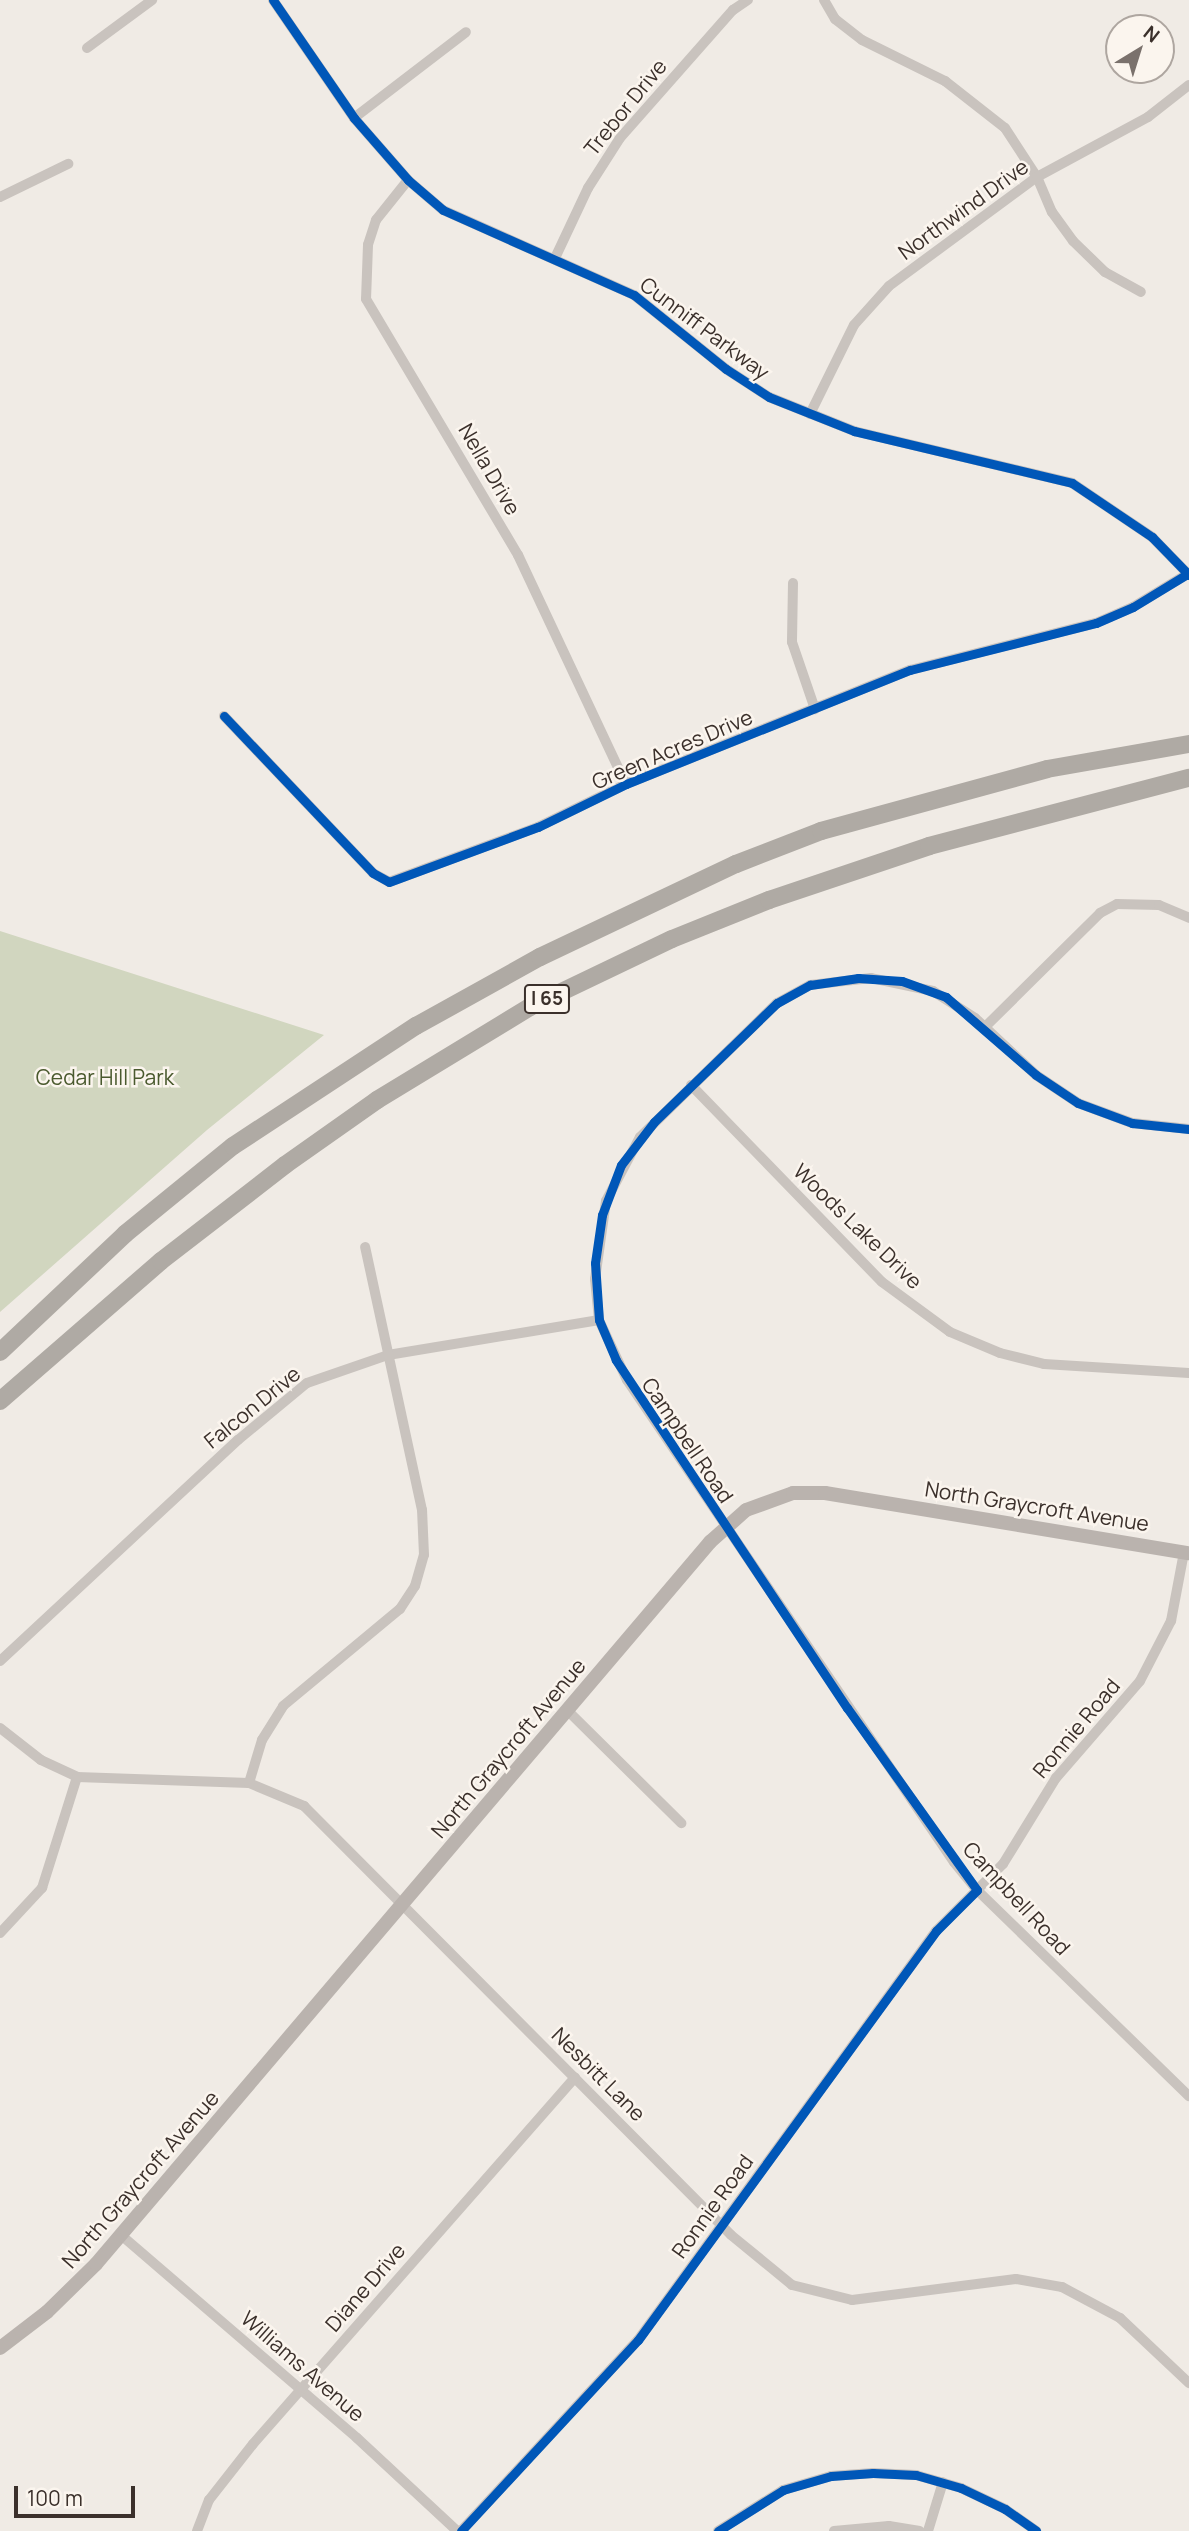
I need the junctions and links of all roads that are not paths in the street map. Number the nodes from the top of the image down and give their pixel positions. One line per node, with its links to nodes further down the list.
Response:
1 (152, 0): 6 (street)
2 (273, 0): 8 (street, Cunniff Parkway)
3 (748, 0): 13 (street, Trebor Drive)
4 (824, 0): 10 (street)
5 (466, 32): 8 (street)
6 (88, 48)
7 (1189, 85): 10 (street, Northwind Drive)
8 (354, 118): 11 (street, Cunniff Parkway)
9 (68, 164): 12 (street)
10 (1037, 177): 14 (street); 15 (street, Northwind Drive)
11 (408, 180): 13 (street, Cunniff Parkway); 22 (street, Nella Drive)
12 (0, 197)
13 (556, 256): 15 (street, Cunniff Parkway)
14 (1141, 292)
15 (810, 414): 16 (street, Cunniff Parkway)
16 (1189, 574): 18 (street, Green Acres Drive)
17 (793, 583): 18 (street)
18 (815, 709): 22 (street, Green Acres Drive)
19 (224, 716): 22 (street, Green Acres Drive)
20 (1189, 744): 29 (highway, I 65)
21 (1189, 778): 32 (highway, I 65)
22 (626, 784)
23 (1189, 918): 24 (street)
24 (985, 1027): 25 (street, Campbell Road); 26 (street, Campbell Road)
25 (691, 1085): 28 (street, Campbell Road); 31 (street, Woods Lake Drive)
26 (1189, 1129)
27 (365, 1247): 30 (street)
28 (599, 1320): 30 (street, Falcon Drive); 33 (street, Campbell Road)
29 (0, 1352)
30 (388, 1355): 35 (street, Falcon Drive); 39 (street)
31 (1189, 1374)
32 (0, 1401)
33 (726, 1526): 34 (street, North Graycroft Avenue); 36 (street, North Graycroft Avenue); 41 (street, Campbell Road)
34 (1186, 1552): 41 (street, Ronnie Road)
35 (0, 1661)
36 (567, 1710): 40 (street); 42 (street, North Graycroft Avenue)
37 (0, 1728): 38 (street, Nesbitt Lane)
38 (77, 1777): 39 (street, Nesbitt Lane); 43 (street)
39 (249, 1783): 42 (street, Nesbitt Lane)
40 (681, 1823)
41 (977, 1890): 45 (street, Campbell Road); 46 (street, Ronnie Road)
42 (403, 1903): 44 (street, Nesbitt Lane); 47 (street, North Graycroft Avenue)
43 (0, 1933)
44 (575, 2077): 46 (street, Nesbitt Lane); 50 (street, Diane Drive)
45 (1189, 2096)
46 (721, 2225): 49 (street, Nesbitt Lane); 54 (street, Ronnie Road)
47 (121, 2235): 48 (street, North Graycroft Avenue); 50 (street, Williams Avenue)
48 (0, 2347)
49 (1187, 2376)
50 (302, 2389): 53 (street, Diane Drive); 54 (street, Williams Avenue)
51 (943, 2482): 52 (street); 55 (street); 58 (street)
52 (1023, 2527): 59 (street)
53 (197, 2531)
54 (459, 2531)
55 (718, 2531)
56 (834, 2531): 57 (street)
57 (920, 2531)
58 (928, 2531)
59 (1036, 2531)

